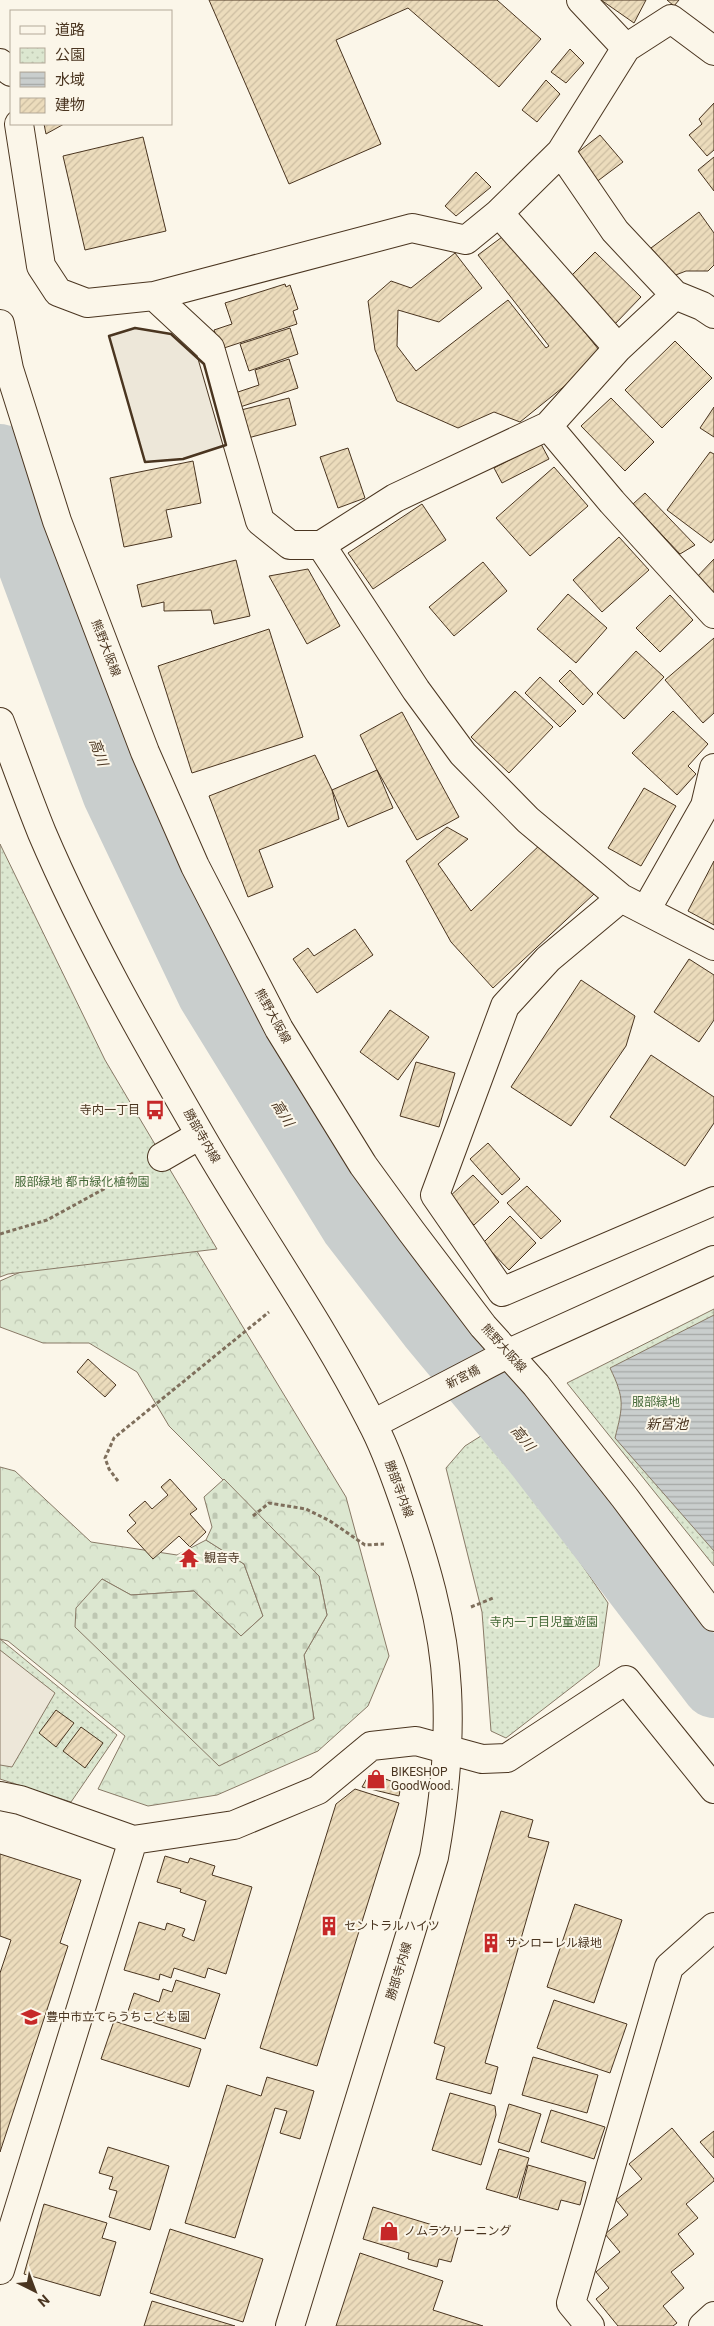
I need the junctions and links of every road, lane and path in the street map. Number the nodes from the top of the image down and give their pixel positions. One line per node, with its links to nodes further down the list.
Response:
1 (581, 0): 2 (street)
2 (626, 48): 3 (street); 7 (street)
3 (714, 51)
4 (0, 63): 5 (street)
5 (10, 71)
6 (19, 125): 10 (street)
7 (560, 152): 8 (street); 9 (street)
8 (499, 213): 10 (street); 13 (street)
9 (675, 295): 11 (street); 13 (street)
10 (154, 296): 15 (street)
11 (710, 306)
12 (0, 324): 28 (street, 熊野大阪線)
13 (618, 348): 14 (street)
14 (548, 426): 15 (street); 16 (street)
15 (321, 545): 19 (street)
16 (714, 614)
17 (0, 722): 22 (street, 勝部寺内線)
18 (714, 768): 20 (street)
19 (621, 898): 20 (street); 24 (street)
20 (646, 910): 21 (street)
21 (714, 946)
22 (200, 1135): 23 (street); 29 (street, 勝部寺内線)
23 (162, 1157): 25 (path)
24 (714, 1201)
25 (0, 1234)
26 (714, 1260): 28 (street, 新宮橋)
27 (269, 1312): 30 (path)
28 (509, 1353): 29 (street, 新宮橋); 35 (street, 熊野大阪線)
29 (373, 1424): 36 (street, 勝部寺内線)
30 (118, 1481)
31 (253, 1516): 32 (path)
32 (386, 1543)
33 (493, 1598): 34 (path)
34 (471, 1607)
35 (714, 1618)
36 (447, 1750): 37 (street); 39 (street); 43 (street, 勝部寺内線)
37 (714, 1789)
38 (0, 1796): 39 (street)
39 (133, 1840): 41 (street)
40 (714, 1927): 44 (street)
41 (0, 2270)
42 (714, 2316): 45 (street)
43 (290, 2326)
44 (590, 2326)
45 (703, 2326)

